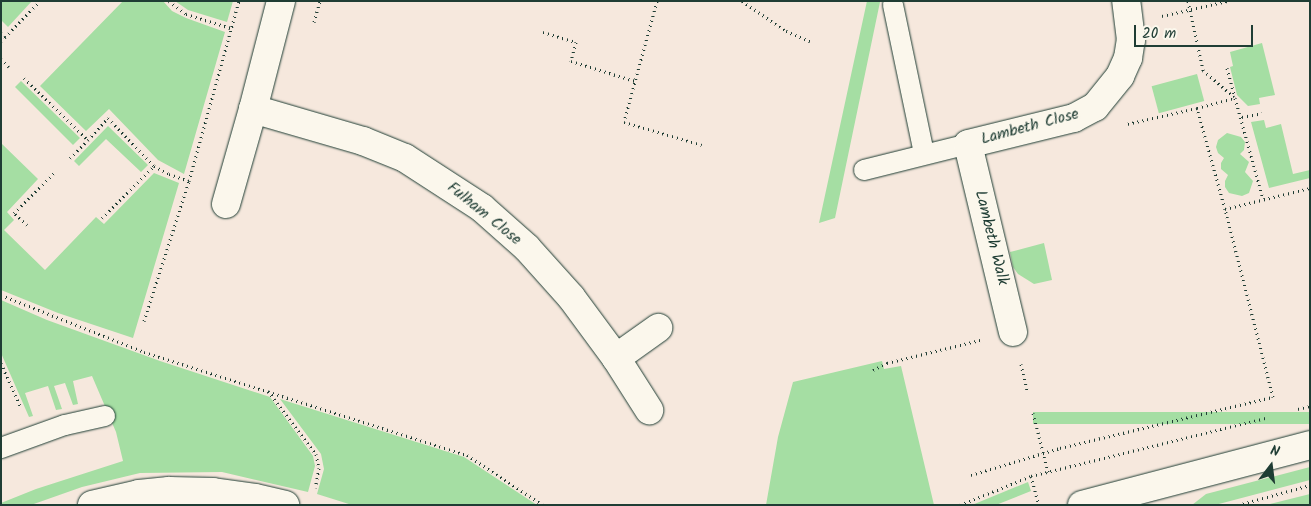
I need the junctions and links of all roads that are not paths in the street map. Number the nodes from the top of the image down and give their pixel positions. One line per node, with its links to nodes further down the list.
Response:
1 (281, 1): 4 (street)
2 (893, 5): 6 (lane)
3 (1127, 12): 5 (street, Lambeth Close)
4 (253, 109): 8 (street); 11 (street, Fulham Close)
5 (968, 144): 6 (lane); 10 (street, Lambeth Walk)
6 (924, 154): 7 (lane)
7 (864, 170)
8 (226, 204)
9 (658, 328): 11 (street)
10 (1014, 332)
11 (616, 358): 12 (street, Fulham Close)
12 (649, 410)
13 (105, 416): 15 (lane)
14 (1310, 445): 16 (street)
15 (1, 448)
16 (1146, 496): 20 (street)
17 (140, 499): 18 (street); 19 (street)
18 (92, 505)
19 (285, 505)
20 (1082, 505)

